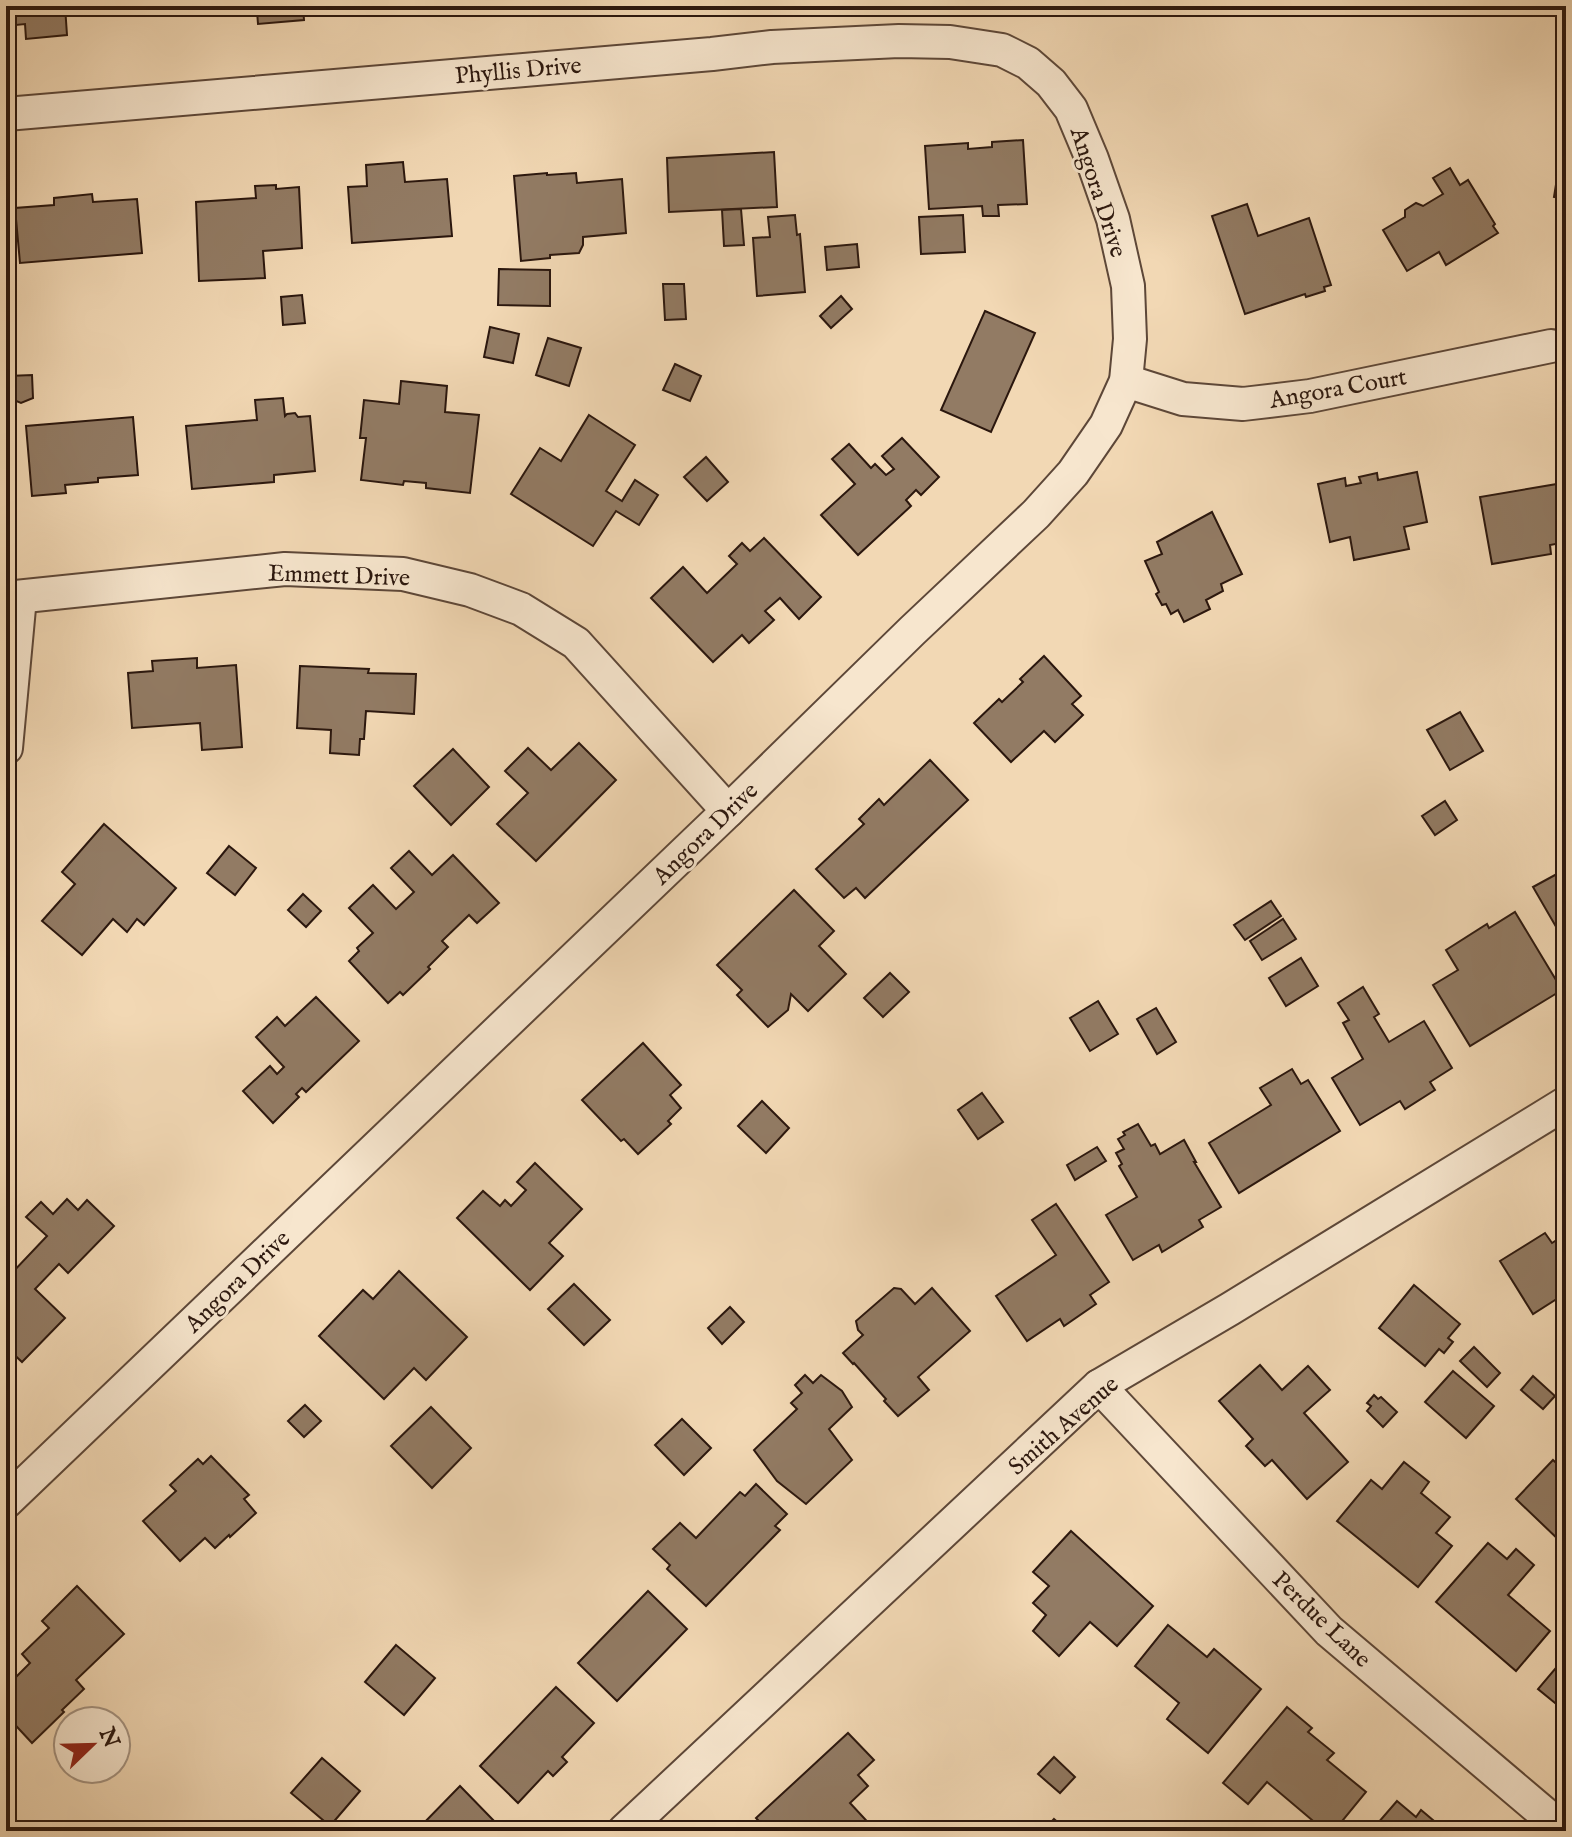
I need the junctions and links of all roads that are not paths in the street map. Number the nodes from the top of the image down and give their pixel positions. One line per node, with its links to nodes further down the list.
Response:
1 (1028, 63): 2 (street, Phyllis Drive); 4 (street, Angora Drive)
2 (6, 114)
3 (1551, 346): 4 (street, Angora Court)
4 (1126, 381): 7 (street, Angora Drive)
5 (13, 597): 6 (street); 7 (street, Emmett Drive)
6 (6, 748)
7 (728, 811): 10 (street, Angora Drive)
8 (1566, 1103): 9 (street, Smith Avenue)
9 (1099, 1386): 11 (street, Smith Avenue); 12 (street, Perdue Lane)
10 (9, 1493)
11 (624, 1831)
12 (1565, 1831)

